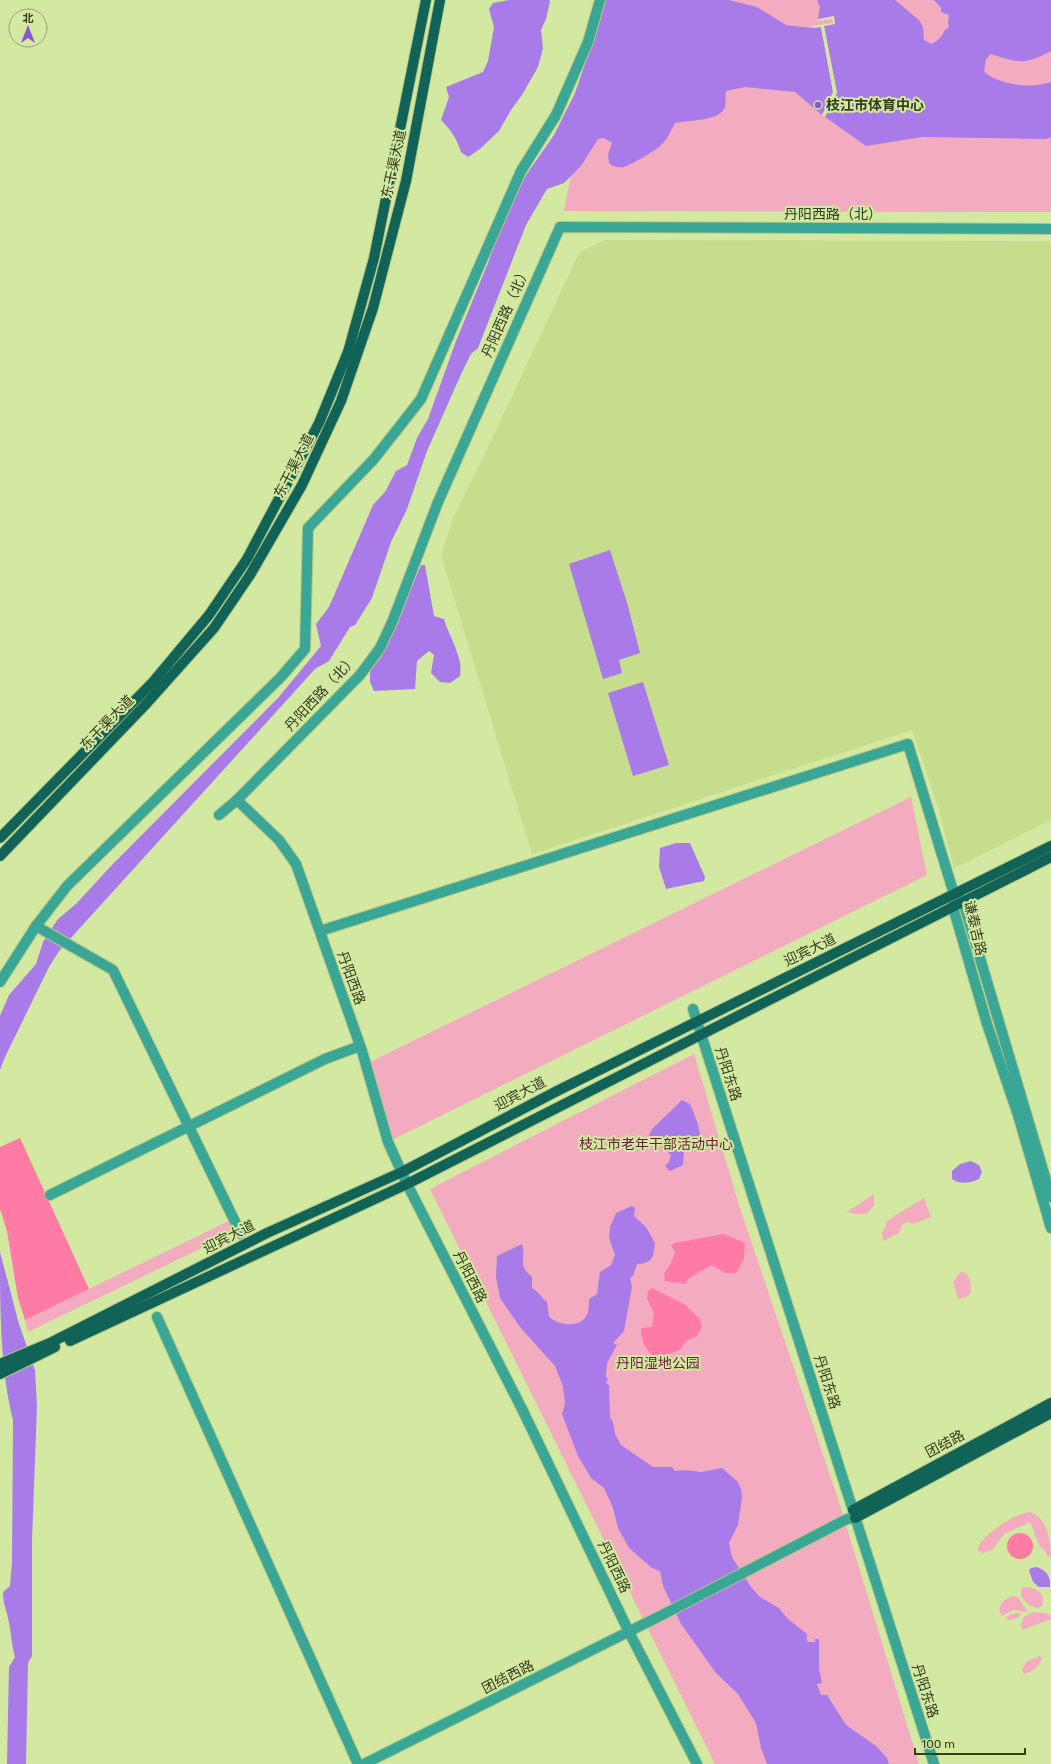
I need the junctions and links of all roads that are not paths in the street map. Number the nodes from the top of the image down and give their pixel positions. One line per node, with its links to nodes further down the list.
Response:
1 (426, 0): 7 (main road, 东干渠大道)
2 (440, 0): 9 (main road, 东干渠大道)
3 (600, 0): 14 (street)
4 (1051, 229): 5 (street, 丹阳西路（北）)
5 (237, 800): 6 (street, 丹阳西路（北）); 15 (street, 丹阳西路)
6 (219, 815)
7 (0, 838)
8 (1051, 846): 11 (main road, 迎宾大道)
9 (0, 856)
10 (1051, 857): 12 (main road, 迎宾大道)
11 (954, 894): 12 (street, 谦泰吉路); 13 (street, 谦泰吉路); 15 (street); 18 (main road, 迎宾大道)
12 (963, 901): 13 (main road, 迎宾大道); 25 (street, 谦泰吉路)
13 (953, 906): 19 (main road, 迎宾大道); 26 (street, 谦泰吉路)
14 (36, 926): 16 (street); 21 (street)
15 (320, 931): 20 (street, 丹阳西路)
16 (0, 982)
17 (693, 1009): 18 (street, 丹阳东路)
18 (696, 1022): 19 (street, 丹阳东路); 22 (main road, 迎宾大道)
19 (700, 1034): 23 (main road, 迎宾大道); 33 (street, 丹阳东路)
20 (360, 1046): 21 (street); 22 (street, 丹阳西路)
21 (189, 1127): 24 (street); 27 (street)
22 (402, 1172): 23 (street, 丹阳西路); 29 (main road, 迎宾大道)
23 (407, 1184): 29 (main road, 迎宾大道); 34 (street, 丹阳西路)
24 (50, 1195)
25 (1051, 1197)
26 (1051, 1228)
27 (241, 1234)
28 (157, 1316): 35 (street)
29 (38, 1351): 30 (main road, 迎宾大道)
30 (1, 1368)
31 (1051, 1403): 33 (main road, 团结路)
32 (1051, 1413): 33 (main road, 团结路)
33 (852, 1516): 34 (street, 团结西路); 38 (street, 丹阳东路)
34 (629, 1632): 36 (street, 团结西路); 37 (street, 丹阳西路)
35 (358, 1764)
36 (364, 1764)
37 (697, 1764)
38 (934, 1764)

